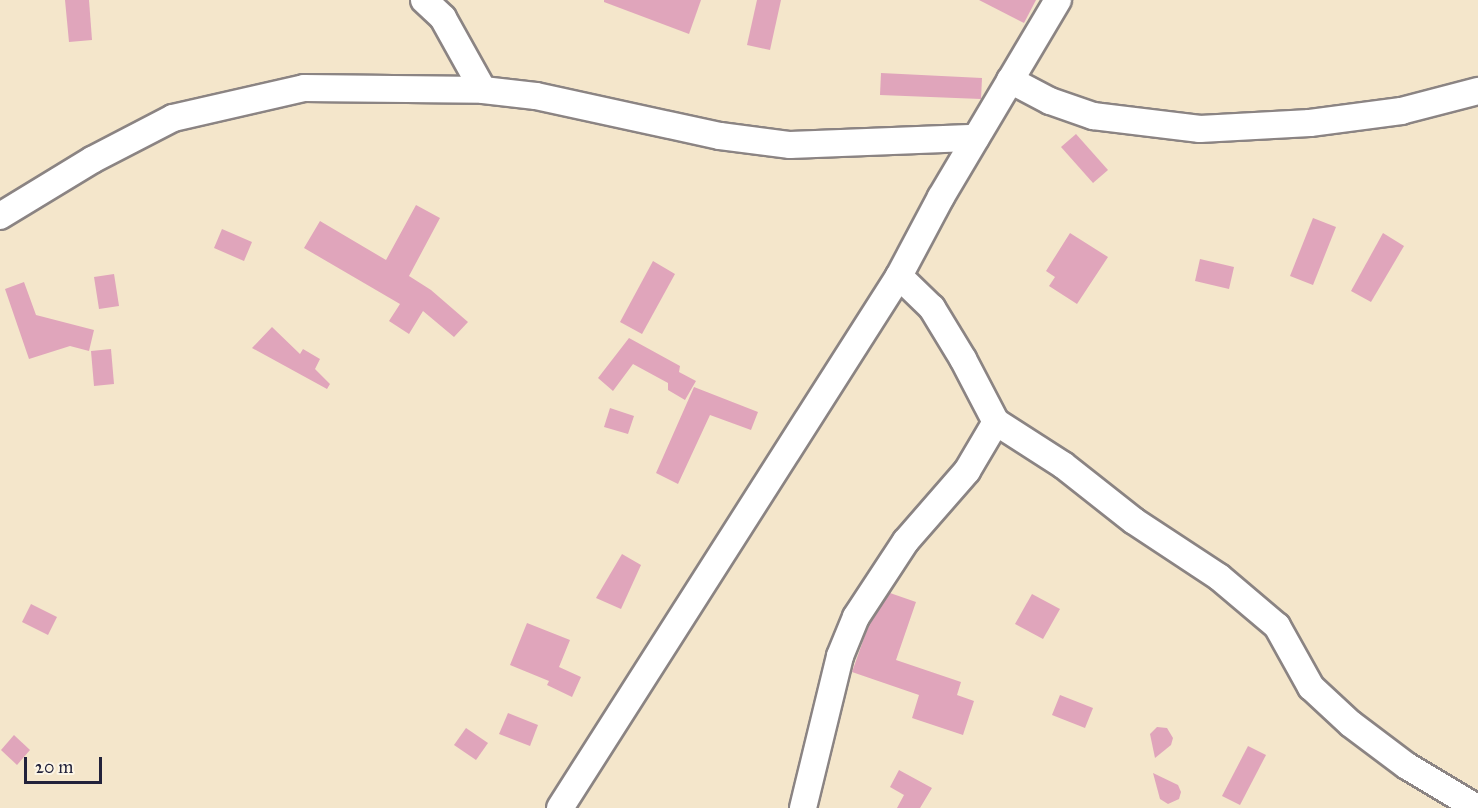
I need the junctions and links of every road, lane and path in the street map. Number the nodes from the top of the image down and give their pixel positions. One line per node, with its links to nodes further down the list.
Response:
1 (424, 0): 4 (street)
2 (1058, 0): 3 (street)
3 (1010, 80): 5 (street); 6 (street)
4 (483, 90): 6 (street); 7 (street)
5 (1478, 91)
6 (976, 138): 8 (street)
7 (0, 216)
8 (899, 276): 9 (street); 10 (street)
9 (996, 422): 11 (street); 12 (street)
10 (560, 808)
11 (803, 808)
12 (1477, 808)

